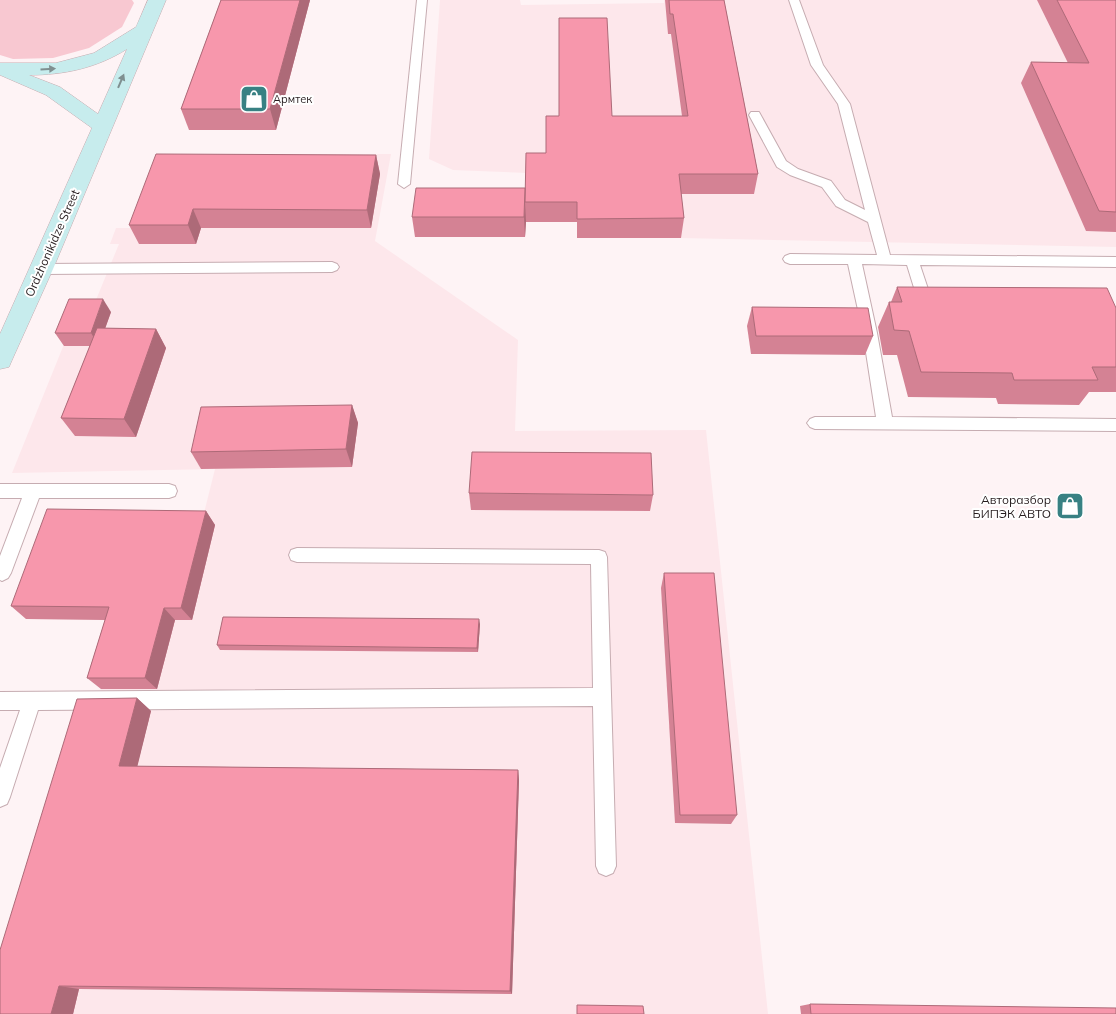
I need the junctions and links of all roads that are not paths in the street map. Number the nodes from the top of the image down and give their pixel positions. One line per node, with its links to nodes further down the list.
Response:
1 (158, 0): 4 (main road, Ordzhonikidze Street)
2 (422, 0): 8 (lane)
3 (794, 0): 9 (lane)
4 (143, 31): 5 (main road, one-way to 4); 7 (main road, Ordzhonikidze Street, one-way to 4)
5 (2, 70): 7 (main road)
6 (754, 115): 9 (lane)
7 (102, 126): 16 (main road, Ordzhonikidze Street)
8 (404, 184)
9 (874, 219): 12 (lane)
10 (790, 259): 11 (lane)
11 (854, 260): 12 (lane); 20 (lane)
12 (885, 260): 13 (lane)
13 (912, 260): 14 (lane); 17 (lane)
14 (1116, 262)
15 (332, 267): 16 (lane)
16 (42, 268): 18 (main road, Ordzhonikidze Street)
17 (926, 304)
18 (0, 360)
19 (815, 423): 20 (lane)
20 (885, 424): 21 (lane)
21 (1114, 429)
22 (0, 491): 23 (lane)
23 (33, 491): 24 (lane); 26 (lane)
24 (169, 491)
25 (296, 555): 27 (lane)
26 (2, 573)
27 (602, 697): 29 (lane); 31 (lane)
28 (0, 701): 29 (lane)
29 (32, 701): 30 (lane)
30 (0, 797)
31 (606, 866)

